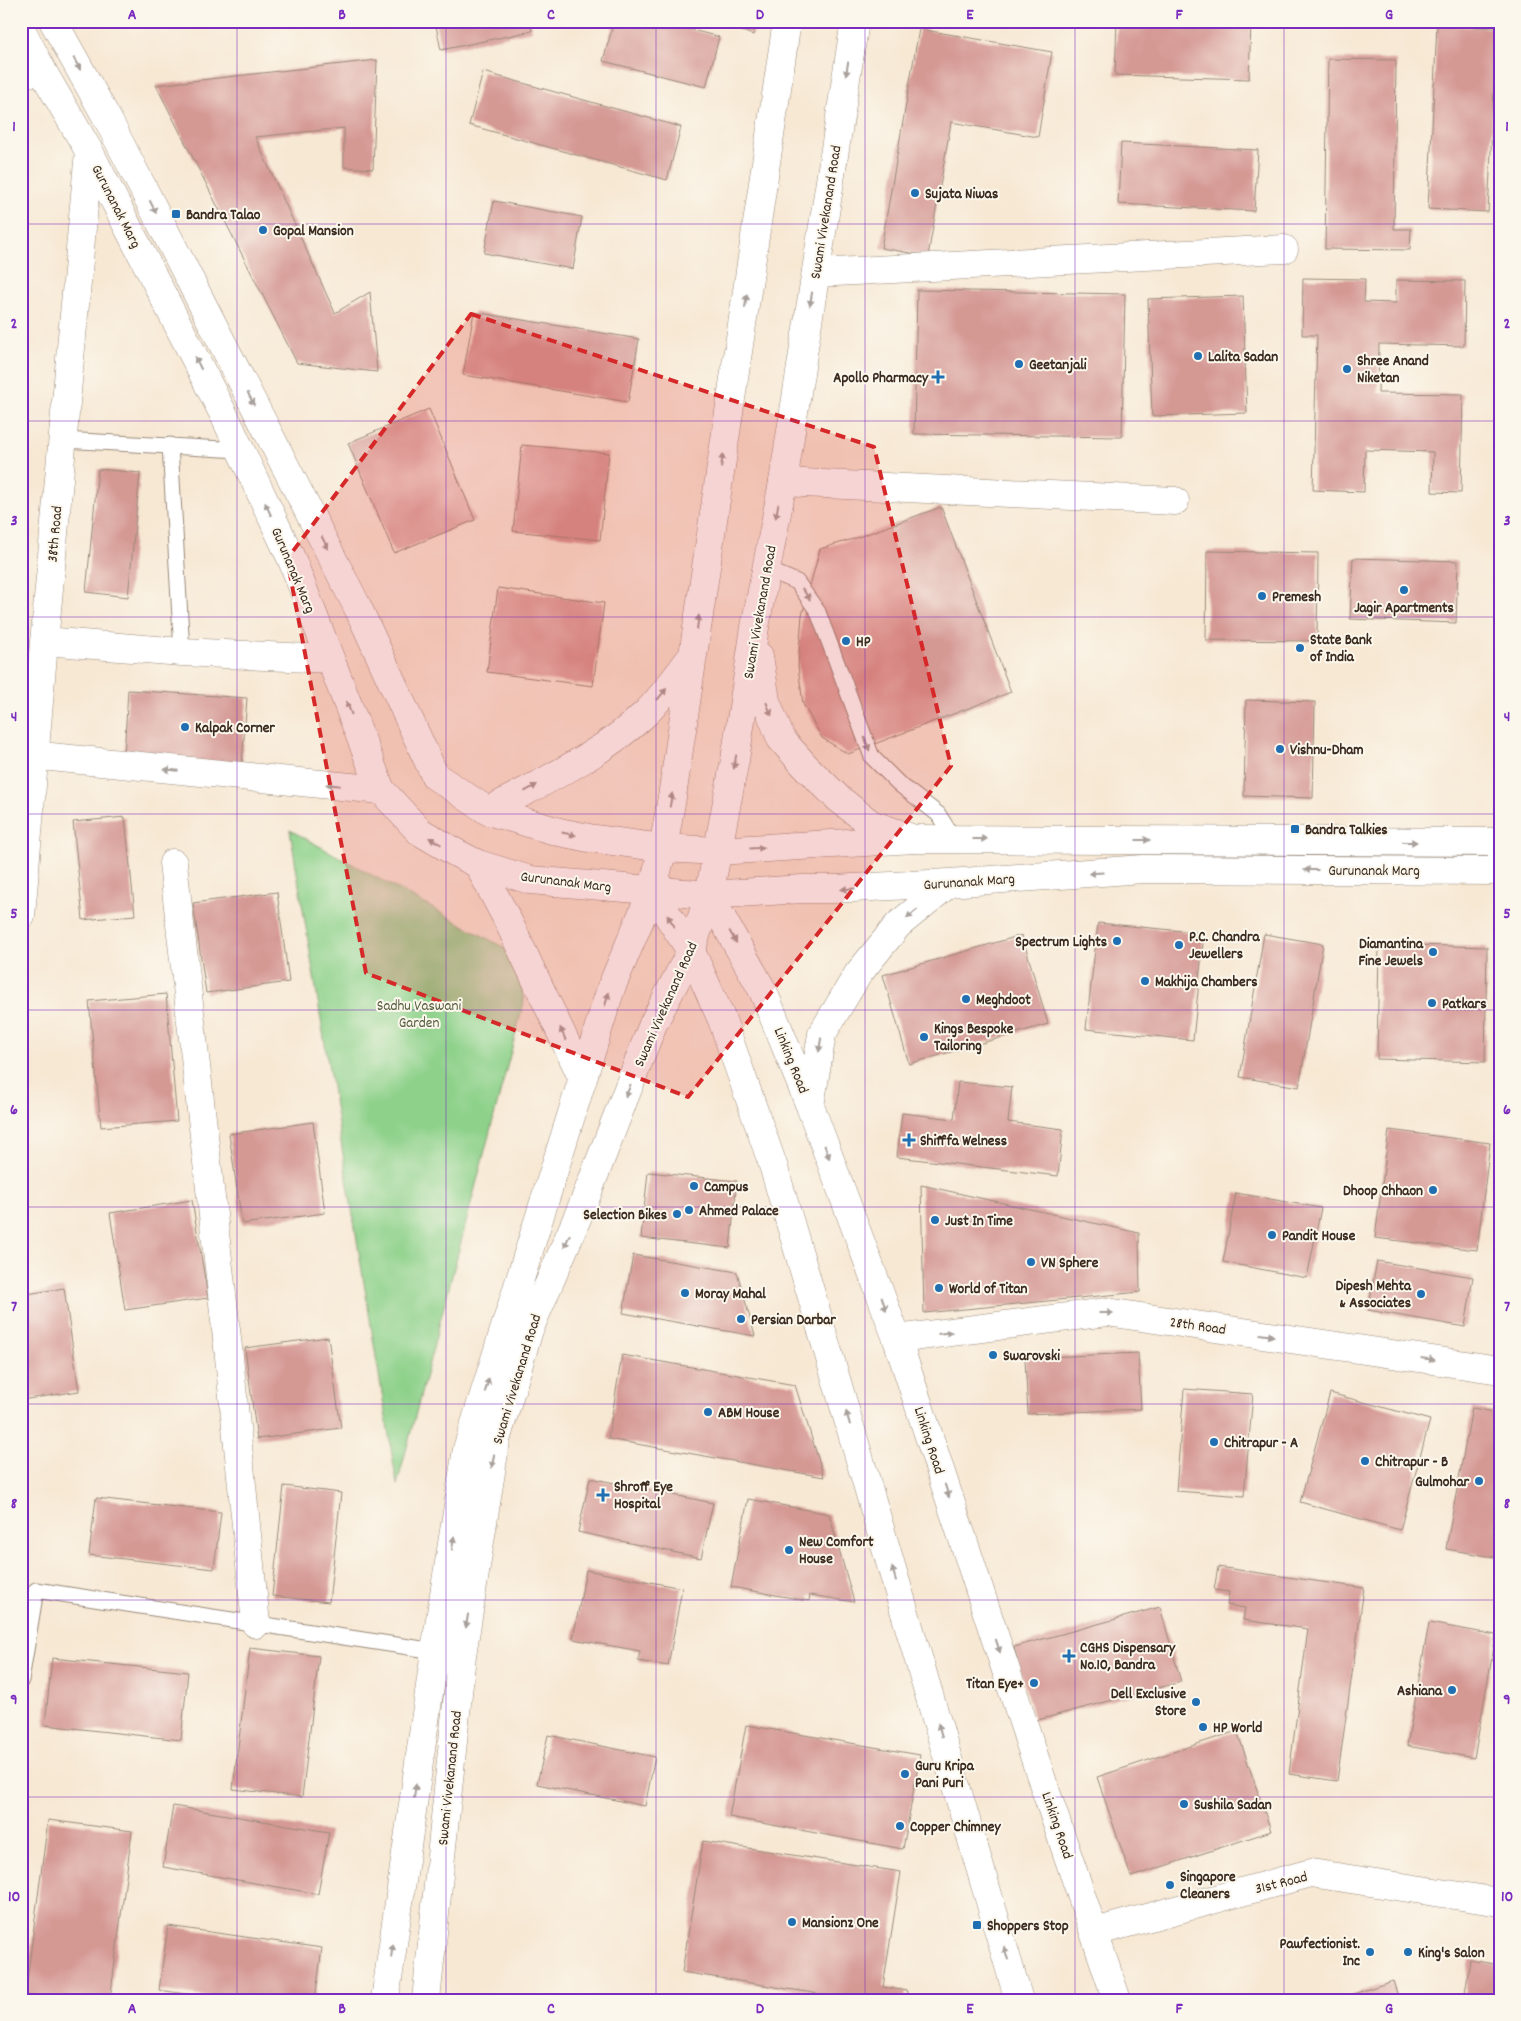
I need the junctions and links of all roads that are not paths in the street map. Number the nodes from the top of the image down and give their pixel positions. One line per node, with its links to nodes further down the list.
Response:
1 (53, 21): 23 (main road, Gurunanak Marg, one-way to 23)
2 (787, 21): 18 (main road, Swami Vivekanand Road, one-way to 2)
3 (854, 21): 8 (main road, Swami Vivekanand Road, one-way to 8)
4 (21, 29): 5 (main road, Gurunanak Marg)
5 (32, 73): 6 (main road, Gurunanak Marg)
6 (89, 151): 9 (main road, 38th Road); 11 (main road, Gurunanak Marg, one-way to 6)
7 (1284, 249): 8 (main road)
8 (816, 273): 12 (main road, Swami Vivekanand Road, one-way to 12)
9 (63, 440): 10 (lane); 16 (main road, 38th Road)
10 (170, 445): 11 (lane); 17 (lane)
11 (240, 450): 19 (main road, Gurunanak Marg, one-way to 11)
12 (783, 482): 13 (main road); 14 (main road, Swami Vivekanand Road, one-way to 14)
13 (1175, 501)
14 (766, 570): 15 (main road, Swami Vivekanand Road); 25 (lane, one-way to 25)
15 (755, 627): 24 (main road, one-way to 24); 28 (main road, Swami Vivekanand Road, one-way to 28)
16 (36, 649): 17 (main road); 20 (main road, 38th Road)
17 (182, 652): 19 (main road)
18 (693, 656): 23 (main road, one-way to 18); 27 (main road, Swami Vivekanand Road, one-way to 18)
19 (330, 659): 22 (main road, Gurunanak Marg, one-way to 19)
20 (29, 726): 21 (main road, 38th Road)
21 (28, 755): 22 (main road, one-way to 21); 35 (main road, 38th Road)
22 (381, 790): 30 (main road, Gurunanak Marg, one-way to 22)
23 (488, 812): 27 (main road, Gurunanak Marg, one-way to 27)
24 (914, 839): 25 (main road, Gurunanak Marg); 28 (main road, Gurunanak Marg, one-way to 24)
25 (954, 839): 26 (main road, Gurunanak Marg, one-way to 26)
26 (1500, 842)
27 (663, 848): 28 (main road, Gurunanak Marg); 33 (main road, Swami Vivekanand Road)
28 (717, 851): 34 (main road, Swami Vivekanand Road)
29 (173, 862): 42 (main road)
30 (478, 864): 33 (main road, Gurunanak Marg); 37 (main road, one-way to 30)
31 (1500, 871): 32 (main road, Gurunanak Marg, one-way to 32)
32 (949, 883): 34 (main road, Gurunanak Marg, one-way to 34); 38 (main road, one-way to 38)
33 (652, 891): 34 (main road, Gurunanak Marg); 36 (main road, one-way to 33); 37 (main road, Swami Vivekanand Road, one-way to 33)
34 (709, 895): 36 (main road, Swami Vivekanand Road); 38 (main road, Linking Road, one-way to 38)
35 (21, 916)
36 (691, 951): 41 (main road, Swami Vivekanand Road, one-way to 41); 49 (main road, one-way to 36)
37 (583, 1079): 41 (main road, Swami Vivekanand Road, one-way to 37)
38 (810, 1106): 39 (main road, Linking Road, one-way to 39)
39 (897, 1339): 40 (main road, 28th Road, one-way to 40); 46 (main road, Linking Road, one-way to 46)
40 (1500, 1370)
41 (460, 1578): 43 (main road, Swami Vivekanand Road); 48 (main road, Swami Vivekanand Road, one-way to 48)
42 (256, 1624): 43 (lane); 44 (lane)
43 (435, 1651): 47 (main road, Swami Vivekanand Road, one-way to 43)
44 (21, 1680)
45 (1500, 1902): 46 (main road, 31st Road)
46 (1095, 1932): 50 (main road, Linking Road)
47 (385, 2000)
48 (426, 2000)
49 (1019, 2000)
50 (1117, 2000)

